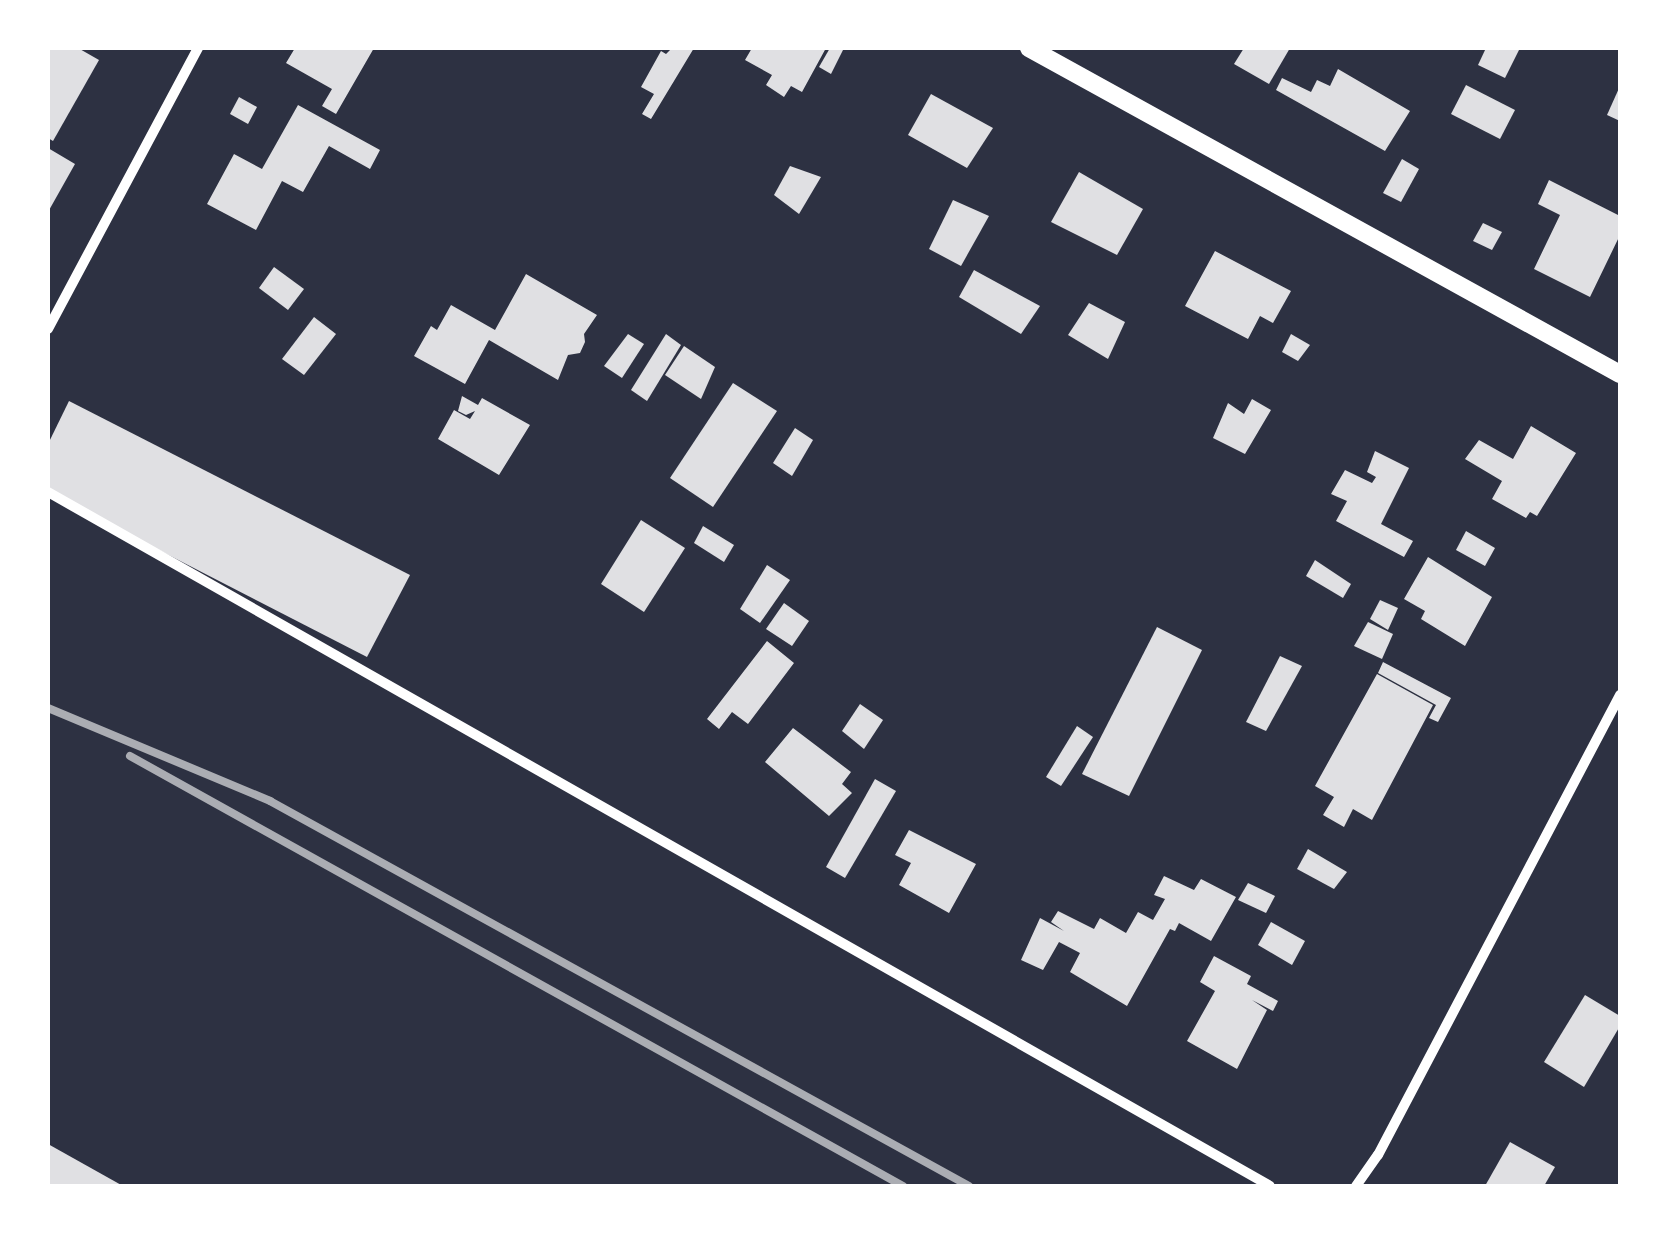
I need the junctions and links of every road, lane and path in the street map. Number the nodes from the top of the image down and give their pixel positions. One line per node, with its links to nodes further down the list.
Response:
1 (198, 48): 3 (street)
2 (1029, 48): 4 (street)
3 (48, 329)
4 (1620, 374)
5 (48, 492): 7 (street)
6 (1620, 695): 8 (street)
7 (1270, 1186)
8 (1356, 1186)

